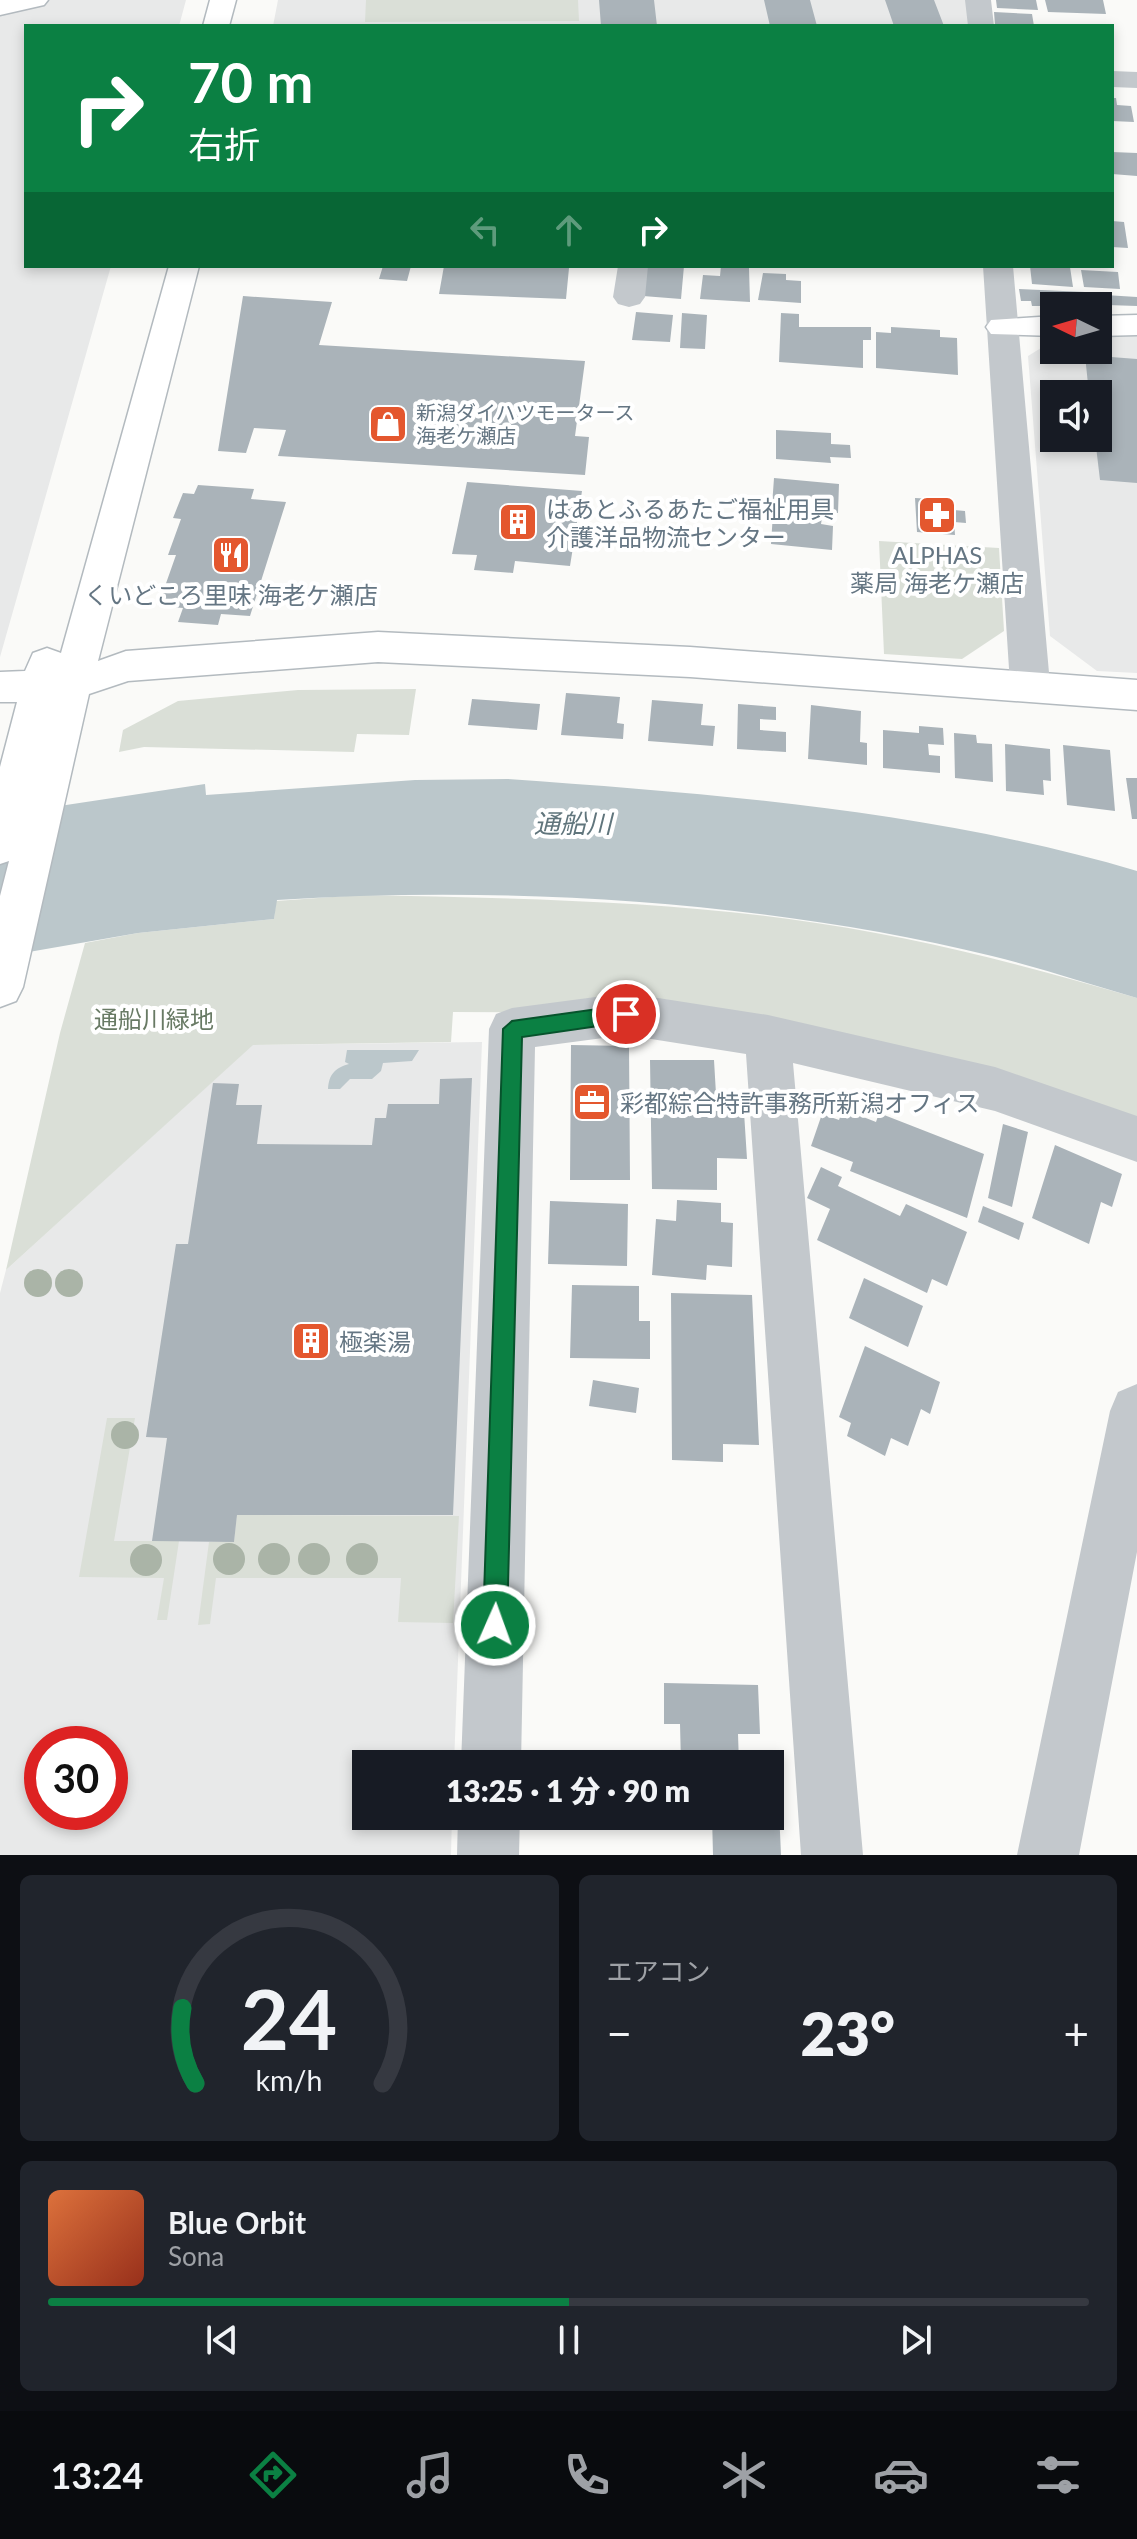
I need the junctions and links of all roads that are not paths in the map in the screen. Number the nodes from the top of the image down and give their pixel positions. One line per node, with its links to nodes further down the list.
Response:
1 (35, 0): 4 (street)
2 (223, 0): 5 (street)
3 (978, 0): 6 (street)
4 (0, 7)
5 (217, 24)
6 (981, 24)
7 (1114, 79): 8 (street)
8 (1137, 80)
9 (153, 268): 19 (street)
10 (183, 268): 19 (street)
11 (633, 268): 13 (street)
12 (998, 268): 17 (street)
13 (629, 297)
14 (1137, 325): 16 (street)
15 (1040, 326): 17 (street)
16 (1112, 326)
17 (1002, 327): 18 (street)
18 (1030, 684): 19 (street); 21 (street)
19 (56, 686): 20 (street); 22 (street)
20 (0, 687)
21 (1137, 695)
22 (46, 731): 23 (street); 24 (street)
23 (0, 846)
24 (0, 987)
25 (768, 1036): 26 (street); 28 (street); 31 (street)
26 (1137, 1139)
27 (1137, 1411): 32 (street)
28 (491, 1750)
29 (489, 1830): 30 (street)
30 (488, 1855)
31 (832, 1855)
32 (1048, 1855)

